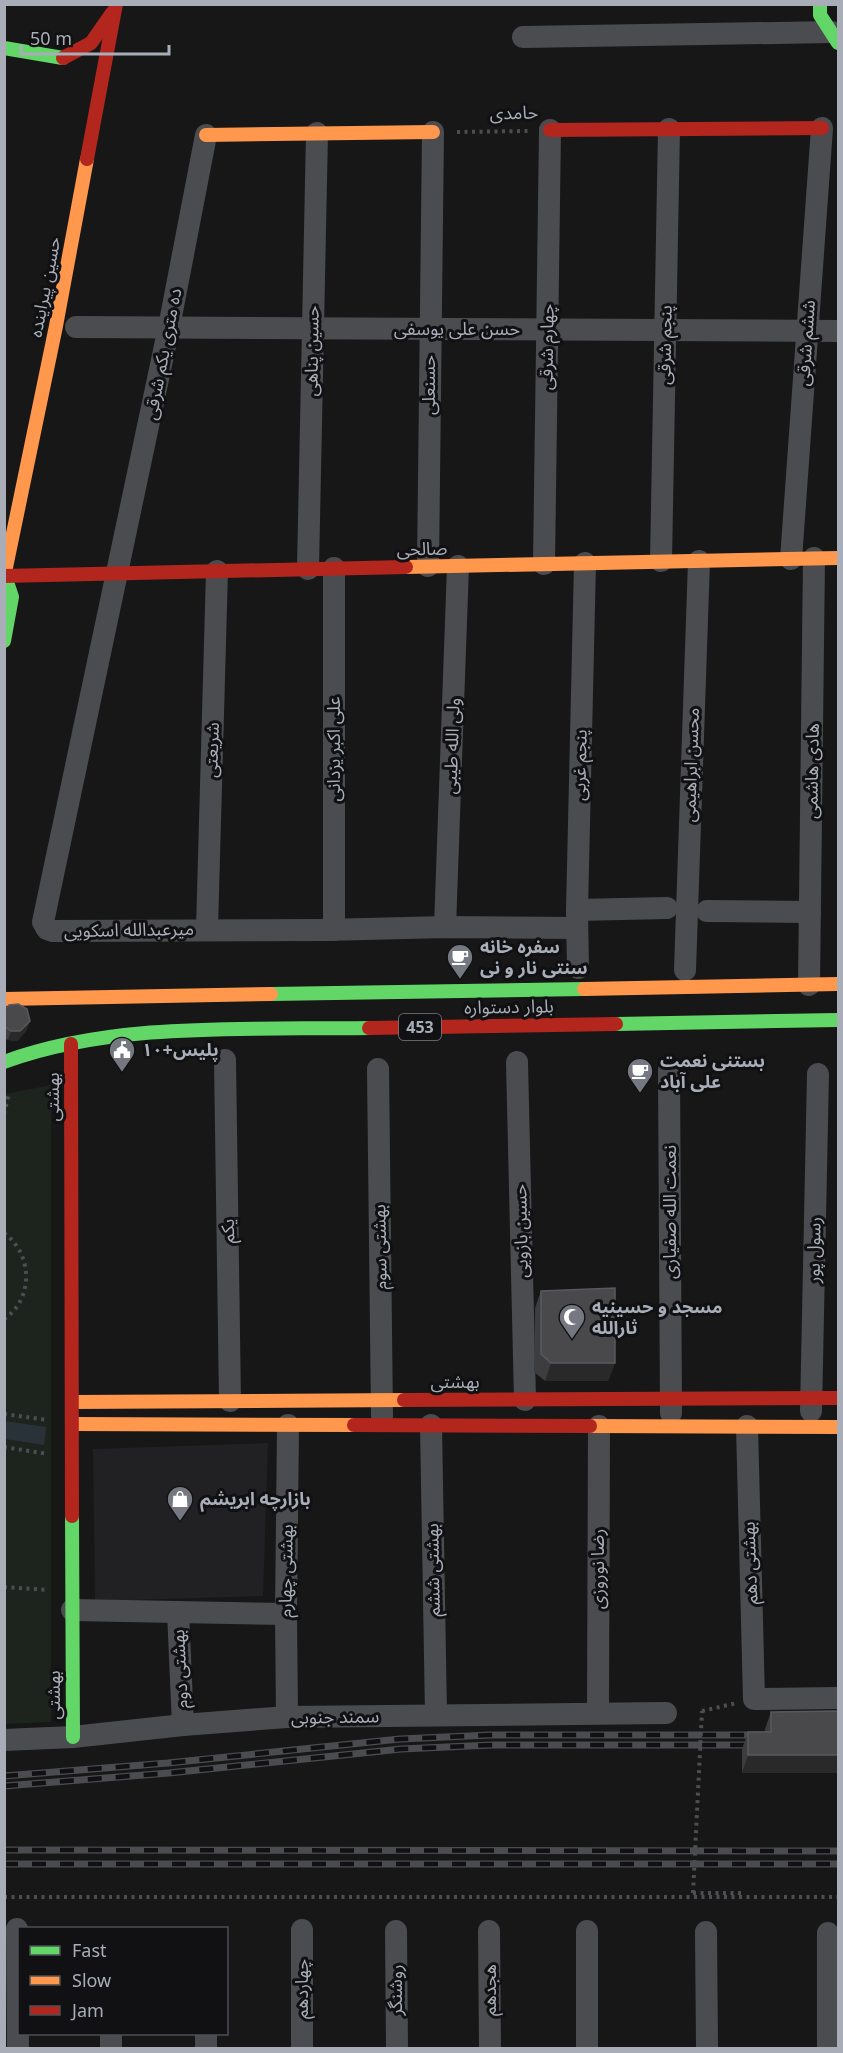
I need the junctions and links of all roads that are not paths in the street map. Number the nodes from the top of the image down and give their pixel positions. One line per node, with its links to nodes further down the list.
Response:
1 (819, 4): 4 (street)
2 (116, 6): 5 (street); 7 (street, حسین پیراینده)
3 (523, 37): 4 (street)
4 (835, 37)
5 (4, 48)
6 (85, 93): 7 (street)
7 (95, 123): 35 (street, حسین پیراینده)
8 (822, 128): 9 (street, حامدی); 20 (street, ششم شرقی)
9 (669, 129): 10 (street, حامدی); 19 (street, پنجم شرقی)
10 (550, 130): 18 (street, چهارم شرقی)
11 (433, 132): 12 (street); 17 (street, حسنعلی)
12 (317, 133): 13 (street); 16 (street, حسین پناهی)
13 (206, 135): 15 (street, ده متری یکم شرقی)
14 (76, 327): 15 (street, حسن علی یوسفی)
15 (169, 327): 16 (street, حسن علی یوسفی); 34 (street, ده متری یکم شرقی)
16 (312, 328): 17 (street, حسن علی یوسفی); 32 (street, حسین پناهی)
17 (430, 329): 18 (street, حسن علی یوسفی); 29 (street, حسنعلی)
18 (547, 330): 19 (street, حسن علی یوسفی); 28 (street, چهارم شرقی)
19 (665, 330): 20 (street, حسن علی یوسفی); 25 (street, پنجم شرقی)
20 (807, 331): 21 (street, حسن علی یوسفی); 22 (street, ششم شرقی)
21 (838, 331)
22 (791, 558): 23 (street, صالحی); 26 (street, صالحی)
23 (814, 558): 24 (street, صالحی); 39 (street, هادی هاشمی)
24 (838, 558)
25 (662, 561): 26 (street, صالحی); 27 (street, صالحی)
26 (699, 561): 45 (street, محسن ابراهیمی)
27 (585, 563): 28 (street, صالحی); 40 (street, پنجم غربی)
28 (544, 564): 30 (street, صالحی)
29 (428, 566): 30 (street, صالحی); 31 (street, صالحی)
30 (458, 566): 41 (street, ولی الله طیبی)
31 (334, 568): 32 (street, صالحی); 43 (street, علی اکبر یزدانی)
32 (308, 569): 33 (street, صالحی)
33 (217, 571): 34 (street, صالحی); 42 (street, شریعتی)
34 (118, 573): 35 (street, صالحی); 42 (street, میرعبدالله اسکویی)
35 (5, 576): 36 (street, حسین پیراینده)
36 (4, 641)
37 (667, 908): 40 (street, میرعبدالله اسکویی)
38 (707, 911): 39 (street)
39 (810, 912): 47 (street, هادی هاشمی)
40 (577, 919): 41 (street, میرعبدالله اسکویی); 44 (street, پنجم غربی)
41 (445, 927): 43 (street, میرعبدالله اسکویی)
42 (207, 929): 43 (street, میرعبدالله اسکویی)
43 (334, 930)
44 (579, 968)
45 (685, 970)
46 (838, 984): 47 (street, بلوار دستواره / 453)
47 (809, 985): 48 (street, بلوار دستواره / 453)
48 (4, 999)
49 (838, 1020): 50 (street, بلوار دستواره / 453)
50 (71, 1044): 51 (street, بلوار دستواره / 453); 63 (street, بهشتی)
51 (8, 1058)
52 (225, 1060): 61 (street, یکم)
53 (517, 1062): 60 (street, حسین بازویی)
54 (378, 1070): 62 (street, بهشتی سوم)
55 (669, 1070): 59 (street, نعمت الله صفیاری)
56 (818, 1074): 57 (street, رسول پور)
57 (810, 1398): 58 (street, بهشتی); 59 (street, بهشتی); 71 (street, رسول پور)
58 (838, 1398)
59 (670, 1399): 60 (street, بهشتی); 69 (street, نعمت الله صفیاری)
60 (525, 1400): 62 (street, بهشتی)
61 (230, 1401): 62 (street, بهشتی); 63 (street, بهشتی)
62 (382, 1401): 66 (street, بهشتی سوم)
63 (72, 1402): 64 (street, بهشتی)
64 (72, 1424): 65 (street); 73 (street, بهشتی)
65 (288, 1425): 66 (street); 75 (street, بهشتی چهارم)
66 (383, 1425): 67 (street)
67 (431, 1425): 68 (street); 79 (street, بهشتی ششم)
68 (599, 1426): 69 (street); 77 (street, رضا نوروزی)
69 (672, 1426): 70 (street)
70 (747, 1426): 71 (street); 76 (street, بهشتی دهم)
71 (812, 1427): 72 (street)
72 (838, 1427)
73 (72, 1610): 74 (street, بهشتی دوم); 82 (street, بهشتی)
74 (177, 1612): 75 (street, بهشتی دوم); 81 (street, بهشتی دوم)
75 (286, 1614): 80 (street, بهشتی چهارم)
76 (838, 1698)
77 (598, 1712): 78 (street, سمند جنوبی); 79 (street, سمند جنوبی)
78 (666, 1713)
79 (436, 1715): 80 (street, سمند جنوبی)
80 (287, 1717): 81 (street, سمند جنوبی)
81 (183, 1725): 82 (street, سمند جنوبی)
82 (72, 1737): 83 (street, سمند جنوبی)
83 (4, 1740)
84 (17, 1929): 91 (street)
85 (302, 1930): 92 (street, چهاردهم)
86 (396, 1931): 93 (street, روشنگر)
87 (489, 1931): 94 (street, هجدهم)
88 (587, 1931): 95 (street)
89 (706, 1932): 96 (street)
90 (828, 1933): 97 (street)
91 (18, 2049)
92 (302, 2049)
93 (397, 2049)
94 (490, 2049)
95 (587, 2049)
96 (707, 2049)
97 (828, 2049)

